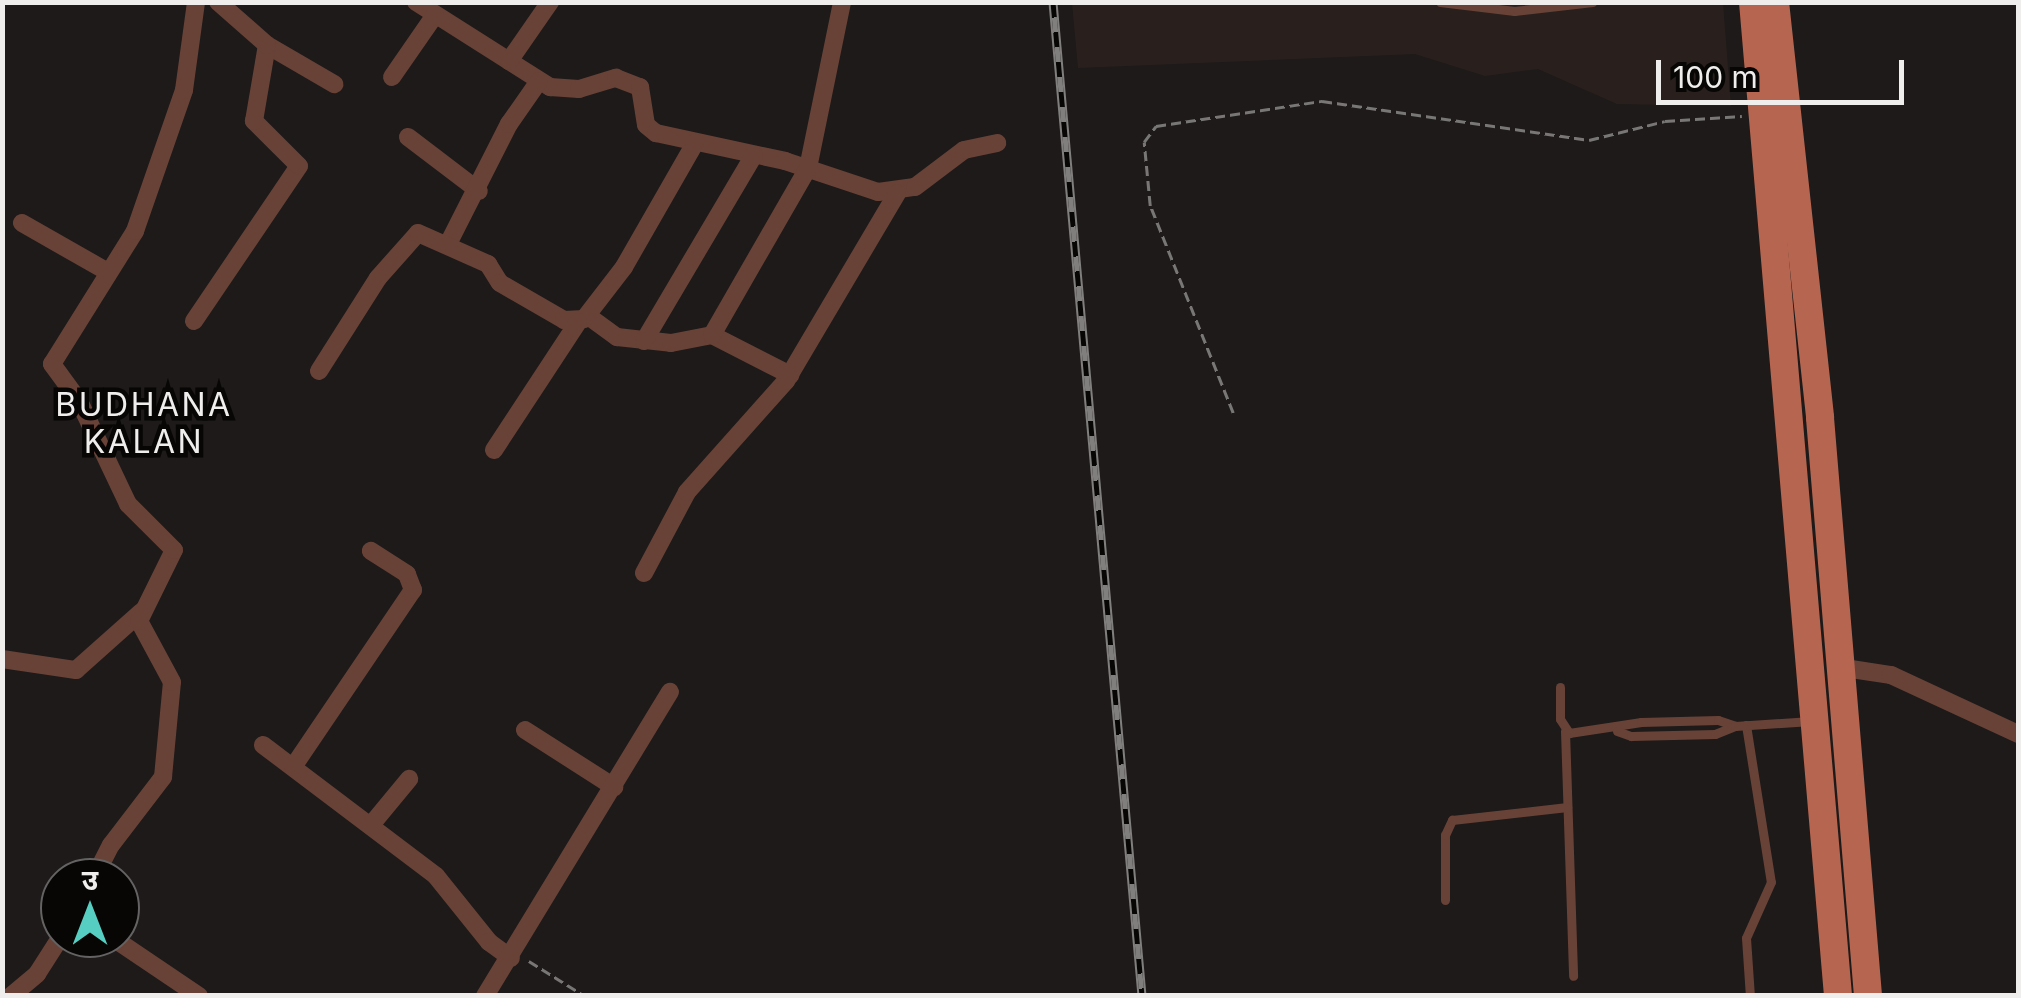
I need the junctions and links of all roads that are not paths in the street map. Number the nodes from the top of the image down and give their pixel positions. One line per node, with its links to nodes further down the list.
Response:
1 (196, 2): 25 (street)
2 (218, 2): 11 (street)
3 (416, 2): 10 (street)
4 (550, 2): 12 (street)
5 (842, 2): 20 (street)
6 (1440, 2): 7 (lane)
7 (1592, 2)
8 (1753, 2): 40 (main road)
9 (1776, 2): 37 (main road)
10 (435, 14): 12 (street); 13 (street)
11 (267, 45): 15 (street); 27 (street)
12 (508, 61): 14 (street)
13 (392, 77)
14 (539, 81): 18 (street); 21 (street)
15 (334, 84)
16 (408, 137): 21 (street)
17 (997, 142): 22 (street)
18 (694, 143): 19 (street); 26 (street)
19 (754, 155): 20 (street); 29 (street)
20 (808, 168): 22 (street); 28 (street)
21 (478, 192): 24 (street)
22 (897, 192): 31 (street)
23 (22, 223): 25 (street)
24 (448, 244): 26 (street); 30 (street)
25 (108, 272): 35 (street)
26 (583, 319): 29 (street); 32 (street)
27 (194, 321)
28 (712, 335): 29 (street); 31 (street)
29 (644, 341)
30 (319, 371)
31 (790, 375): 34 (street)
32 (494, 450)
33 (371, 551): 46 (street)
34 (644, 573)
35 (142, 612): 36 (street); 51 (street)
36 (2, 659)
37 (1838, 667): 44 (street); 57 (main road)
38 (1560, 687): 43 (lane)
39 (670, 692): 48 (street)
40 (1812, 721): 41 (lane); 62 (main road)
41 (1741, 726): 43 (lane); 61 (lane)
42 (526, 730): 48 (street)
43 (1565, 731): 49 (lane)
44 (2018, 734)
45 (263, 745): 46 (street)
46 (293, 767): 50 (street)
47 (409, 779): 50 (street)
48 (614, 787): 53 (street)
49 (1568, 808): 52 (lane); 56 (lane)
50 (371, 825): 53 (street)
51 (107, 858)
52 (1445, 900)
53 (513, 955): 60 (street)
54 (140, 956): 59 (street)
55 (47, 958): 58 (street)
56 (1573, 976)
57 (1867, 988)
58 (11, 996)
59 (198, 996)
60 (485, 996)
61 (1750, 996)
62 (1838, 996)

